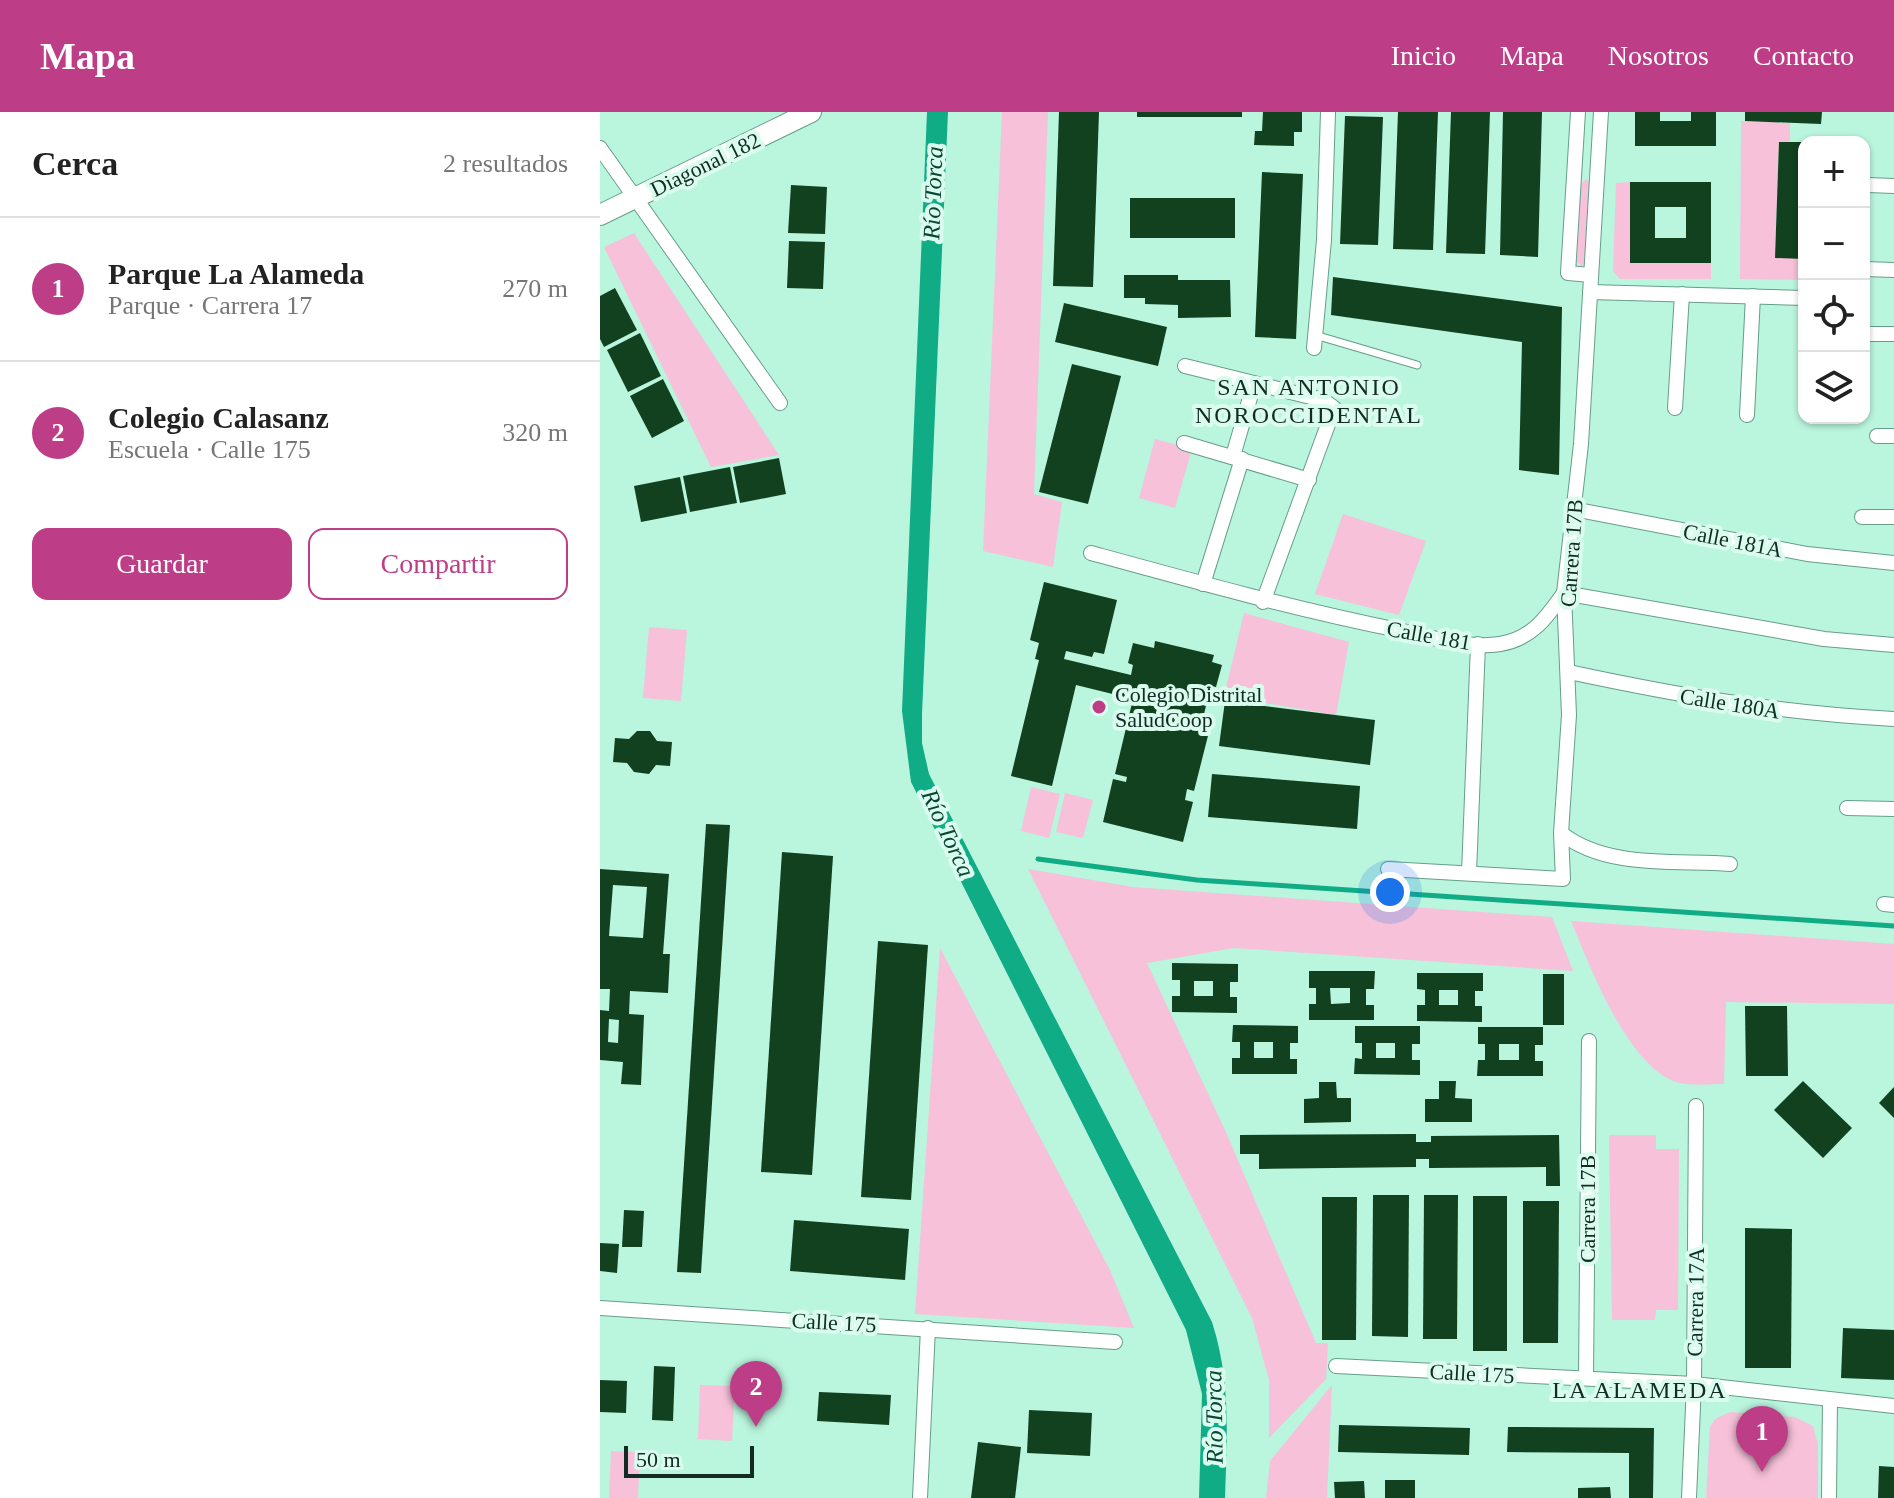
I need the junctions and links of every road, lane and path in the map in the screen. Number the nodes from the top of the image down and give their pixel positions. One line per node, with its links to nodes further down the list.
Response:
1 (811, 112): 10 (street, Diagonal 182)
2 (1328, 112): 21 (street)
3 (1578, 112): 6 (street)
4 (1601, 112): 7 (street, Carrera 17B)
5 (600, 148): 10 (street)
6 (1575, 167): 7 (street); 14 (street)
7 (1597, 168): 14 (street, Carrera 17B)
8 (1870, 185): 9 (street)
9 (1894, 186)
10 (634, 198): 11 (street, Diagonal 182); 25 (street)
11 (600, 215)
12 (1870, 269): 13 (street)
13 (1894, 270)
14 (1591, 275): 15 (street, Carrera 17B)
15 (1590, 292): 16 (street); 33 (street, Carrera 17B)
16 (1682, 294): 17 (street); 26 (street)
17 (1753, 296): 18 (street); 27 (street)
18 (1798, 298)
19 (1870, 334): 20 (street)
20 (1894, 334)
21 (1314, 342): 22 (lane)
22 (1417, 365)
23 (1185, 366): 24 (street)
24 (1254, 384): 31 (street); 32 (street)
25 (780, 403)
26 (1675, 408)
27 (1747, 415)
28 (1877, 436): 29 (street)
29 (1894, 436)
30 (1184, 443): 31 (street)
31 (1238, 458): 32 (street); 38 (street)
32 (1309, 480): 40 (street)
33 (1573, 509): 37 (street, Calle 181A); 39 (street, Carrera 17B)
34 (1862, 517): 35 (street)
35 (1894, 517)
36 (1091, 553): 38 (street, Calle 181)
37 (1894, 563)
38 (1203, 584): 40 (street, Calle 181)
39 (1564, 593): 41 (street, Calle 181); 42 (street); 43 (street, Carrera 17B)
40 (1263, 602): 41 (street, Calle 181)
41 (1478, 644): 50 (street)
42 (1894, 645)
43 (1569, 672): 44 (street, Calle 180A); 47 (street, Carrera 17B)
44 (1894, 719)
45 (1847, 808): 46 (street)
46 (1894, 809)
47 (1561, 833): 48 (street); 50 (street, Carrera 17B)
48 (1730, 864)
49 (1388, 869): 50 (street)
50 (1469, 873)
51 (1589, 1041): 57 (street, Carrera 17B)
52 (1696, 1106): 58 (street, Carrera 17A)
53 (600, 1308): 54 (street, Calle 175)
54 (928, 1328): 55 (street, Calle 175); 61 (street)
55 (1115, 1342)
56 (1336, 1366): 57 (street, Calle 175)
57 (1586, 1378): 58 (street, Calle 175)
58 (1694, 1384): 59 (street, Calle 175); 62 (street, Carrera 17A)
59 (1830, 1400): 60 (street, Calle 175); 63 (street)
60 (1894, 1406)
61 (920, 1498)
62 (1689, 1498)
63 (1829, 1498)

